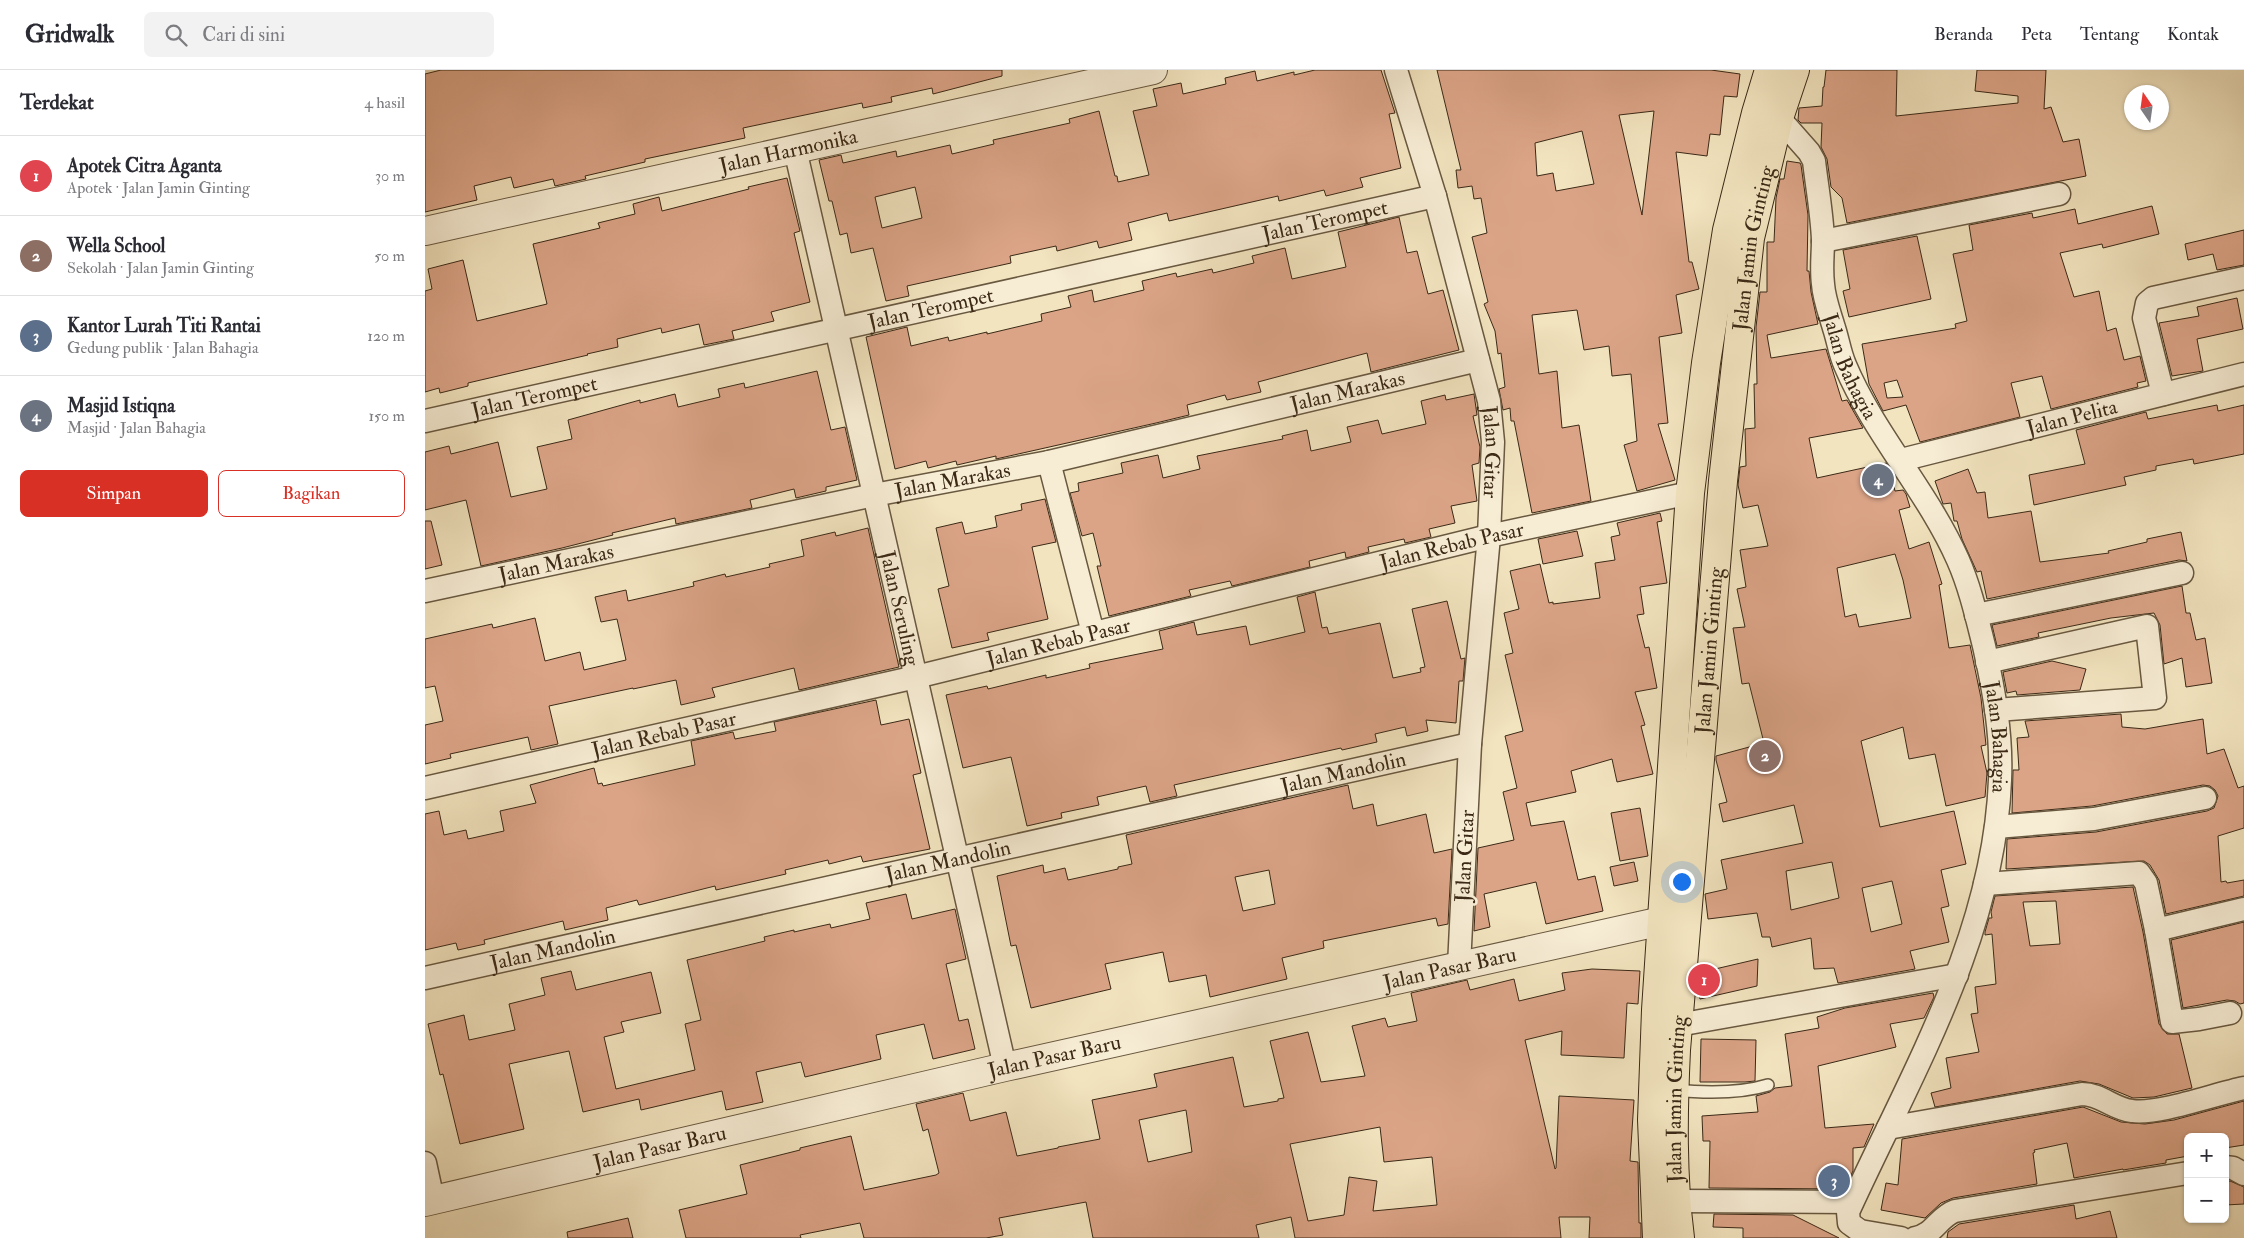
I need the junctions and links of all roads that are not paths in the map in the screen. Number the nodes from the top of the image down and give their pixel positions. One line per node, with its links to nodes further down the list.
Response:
1 (1153, 70): 6 (street, Jalan Harmonika)
2 (1396, 70): 8 (street, Jalan Gitar)
3 (1769, 70): 19 (main road, Jalan Jamin Ginting)
4 (1795, 70): 5 (main road, Jalan Jamin Ginting)
5 (1779, 118): 10 (street, Jalan Bahagia); 36 (main road, Jalan Jamin Ginting)
6 (795, 149): 9 (street, Jalan Harmonika); 12 (street, Jalan Seruling)
7 (2059, 194): 10 (street)
8 (1435, 196): 12 (street, Jalan Terompet); 13 (street, Jalan Gitar)
9 (425, 231)
10 (1823, 241): 17 (street, Jalan Bahagia)
11 (2244, 278): 15 (street)
12 (836, 328): 16 (street, Jalan Terompet); 20 (street, Jalan Seruling)
13 (1478, 360): 18 (street, Jalan Marakas); 21 (street, Jalan Gitar)
14 (2244, 374): 15 (street, Jalan Pelita)
15 (2163, 394): 17 (street, Jalan Pelita)
16 (425, 421)
17 (1901, 460): 24 (street, Jalan Bahagia)
18 (1049, 462): 20 (street, Jalan Marakas); 25 (street)
19 (1690, 493): 21 (street, Jalan Rebab Pasar); 36 (main road, Jalan Jamin Ginting)
20 (874, 495): 23 (street, Jalan Marakas); 27 (street, Jalan Seruling)
21 (1489, 536): 25 (street, Jalan Rebab Pasar); 29 (street, Jalan Gitar)
22 (2182, 573): 24 (street)
23 (425, 591)
24 (1976, 615): 26 (street, Jalan Bahagia)
25 (1093, 633): 27 (street, Jalan Rebab Pasar)
26 (1987, 662): 28 (street, Jalan Bahagia); 28 (street)
27 (916, 677): 30 (street, Jalan Rebab Pasar); 33 (street, Jalan Seruling)
28 (1996, 710): 32 (street, Jalan Bahagia)
29 (1471, 744): 33 (street, Jalan Mandolin); 38 (street, Jalan Gitar)
30 (425, 788)
31 (2205, 798): 32 (street)
32 (1996, 827): 34 (street, Jalan Bahagia)
33 (957, 858): 40 (street, Jalan Mandolin); 43 (street, Jalan Seruling)
34 (1985, 884): 37 (street); 39 (street, Jalan Bahagia)
35 (2244, 909): 37 (street)
36 (1674, 919): 38 (street, Jalan Pasar Baru); 42 (main road, Jalan Jamin Ginting); 55 (main road, Jalan Jamin Ginting)
37 (2156, 930): 41 (street)
38 (1459, 966): 43 (street, Jalan Pasar Baru)
39 (1957, 975): 42 (street); 47 (street, Jalan Bahagia)
40 (425, 978)
41 (2230, 1013)
42 (1678, 1024): 46 (main road, Jalan Jamin Ginting)
43 (1005, 1067): 52 (street, Jalan Pasar Baru)
44 (1768, 1085): 46 (lane)
45 (2244, 1088): 47 (street)
46 (1674, 1090): 53 (main road, Jalan Jamin Ginting)
47 (1888, 1128): 54 (street, Jalan Bahagia)
48 (425, 1163): 52 (street)
49 (2229, 1168): 51 (street)
50 (2184, 1173): 58 (street)
51 (2244, 1174)
52 (429, 1201)
53 (1675, 1202): 54 (street); 56 (main road, Jalan Jamin Ginting)
54 (1852, 1202): 57 (street)
55 (1657, 1238)
56 (1680, 1238)
57 (1901, 1238)
58 (1915, 1238)

